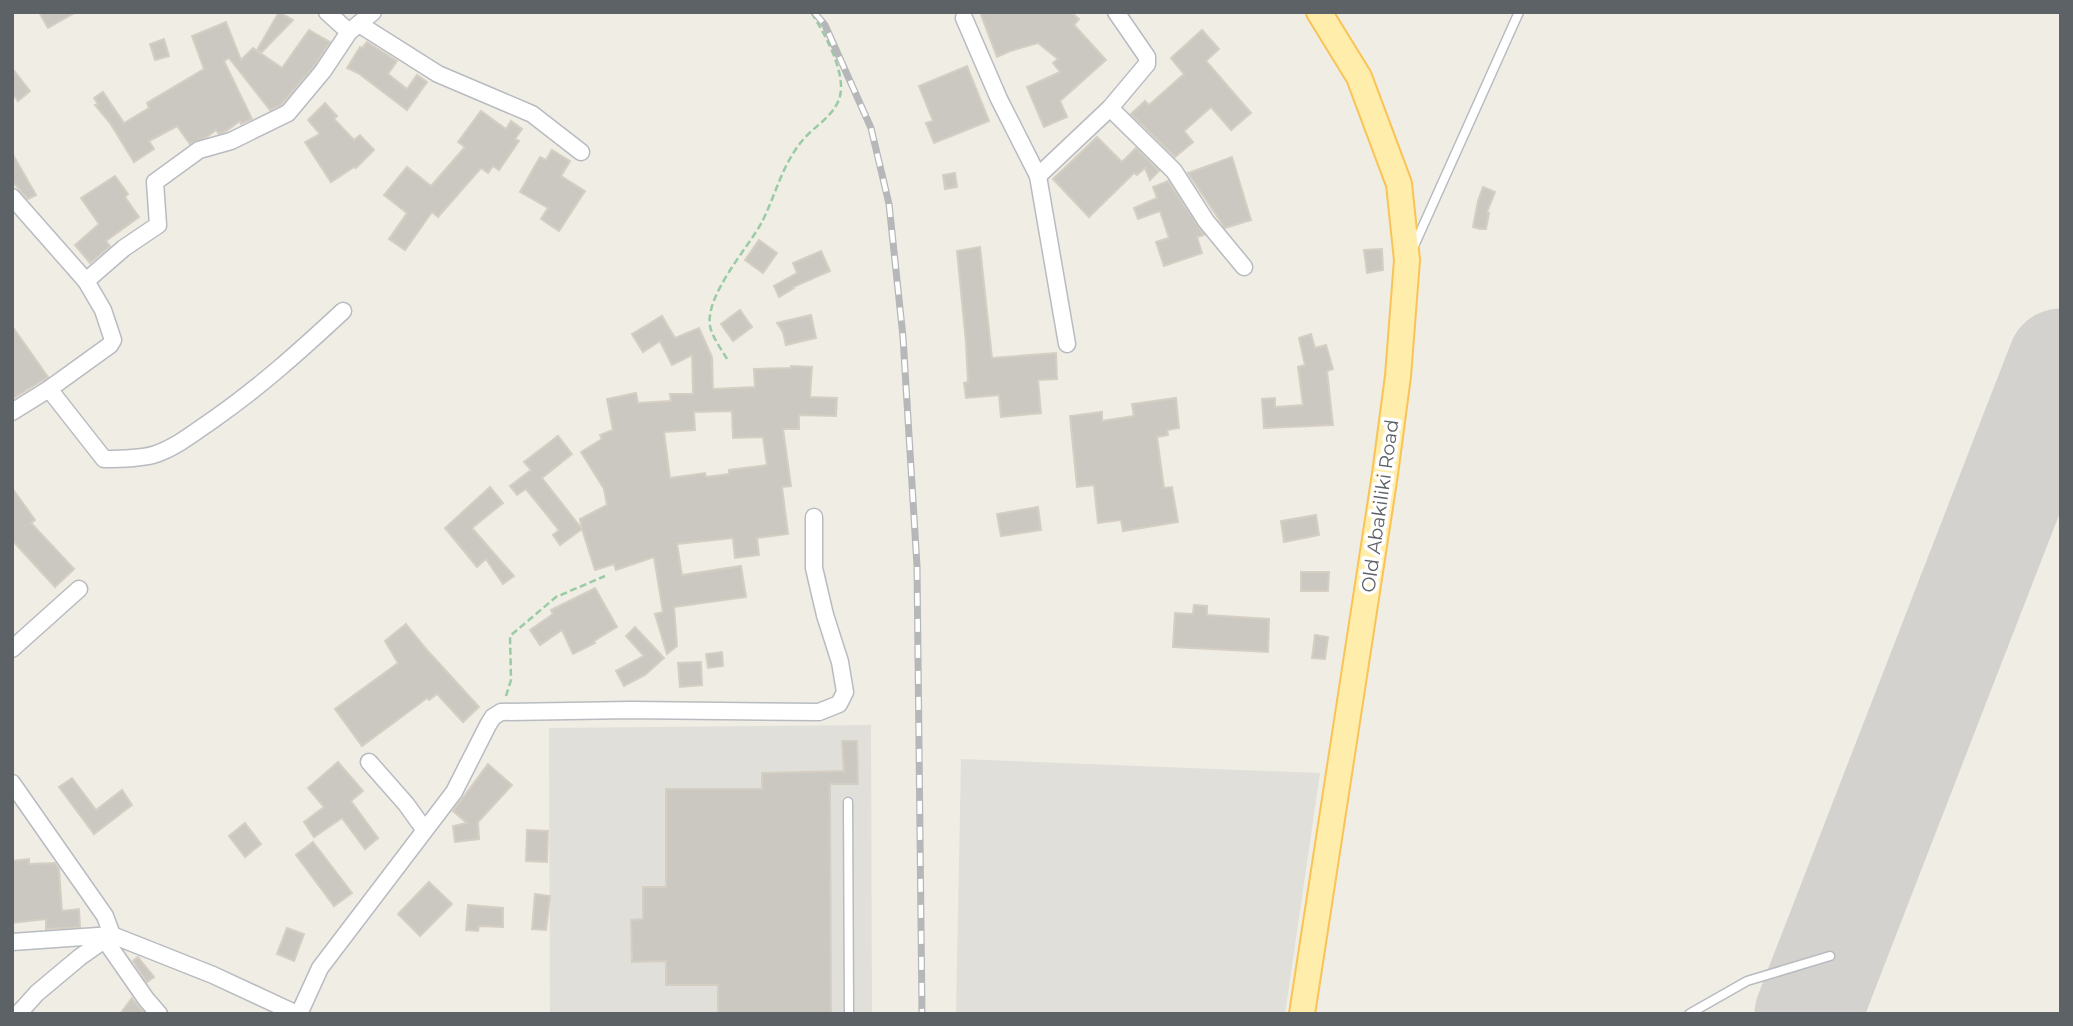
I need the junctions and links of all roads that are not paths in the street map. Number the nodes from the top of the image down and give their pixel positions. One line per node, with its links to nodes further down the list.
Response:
1 (327, 12): 7 (street)
2 (373, 12): 7 (street)
3 (1116, 12): 8 (street)
4 (1319, 12): 12 (main road, Old Abakiliki Road)
5 (1519, 12): 12 (lane)
6 (964, 18): 10 (street)
7 (354, 28): 9 (street); 14 (street)
8 (1110, 108): 10 (street); 13 (street)
9 (581, 152)
10 (1038, 176): 16 (street)
11 (12, 197): 14 (street)
12 (1407, 260): 33 (main road, Old Abakiliki Road)
13 (1244, 268)
14 (86, 281): 17 (street)
15 (342, 311): 17 (street)
16 (1067, 344)
17 (49, 389): 18 (street)
18 (12, 412)
19 (814, 517): 25 (street)
20 (79, 590): 21 (street)
21 (12, 649)
22 (369, 762): 25 (street)
23 (12, 783): 26 (street)
24 (848, 802): 32 (lane)
25 (424, 830): 31 (street)
26 (109, 938): 27 (street); 29 (street); 30 (street); 31 (street)
27 (12, 942)
28 (1830, 956): 34 (lane)
29 (18, 1014)
30 (159, 1014)
31 (298, 1014)
32 (849, 1014)
33 (1303, 1014)
34 (1689, 1014)

